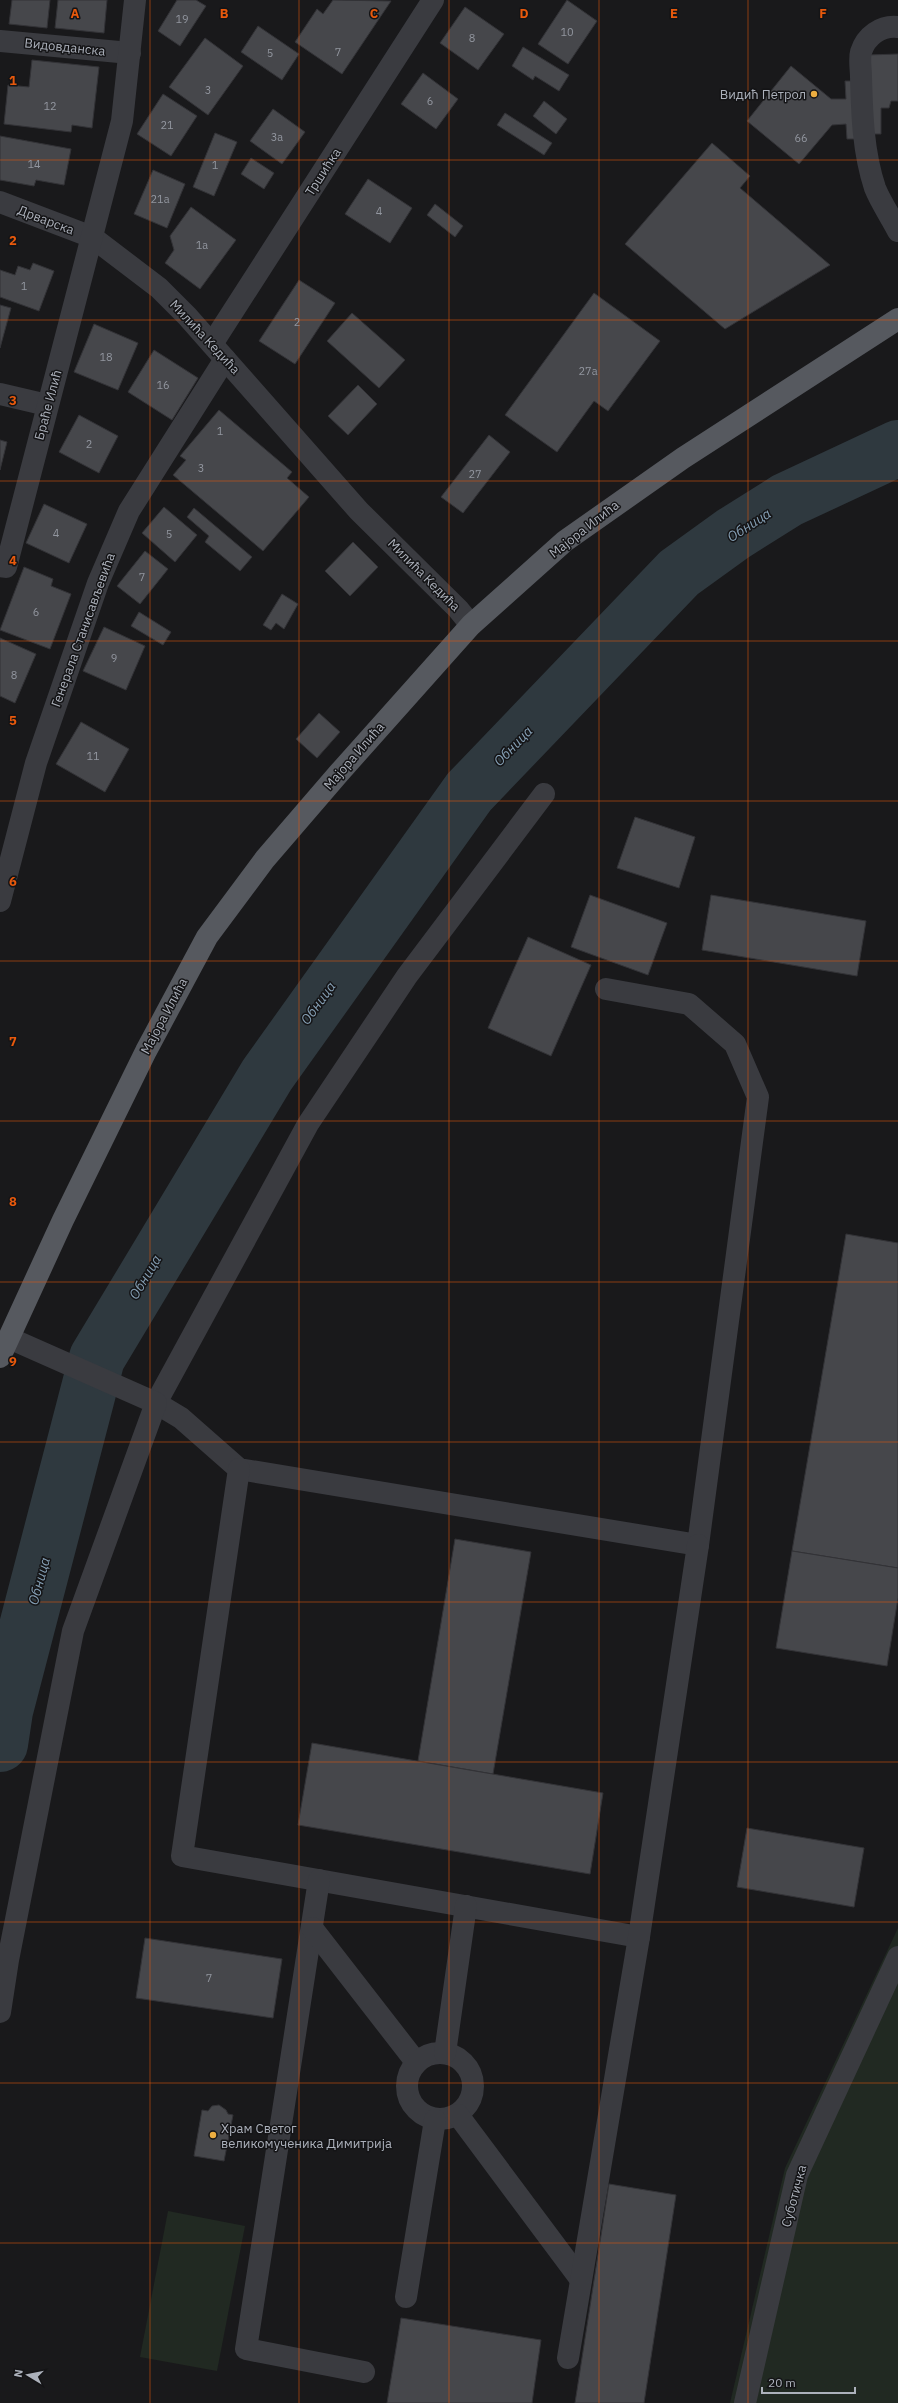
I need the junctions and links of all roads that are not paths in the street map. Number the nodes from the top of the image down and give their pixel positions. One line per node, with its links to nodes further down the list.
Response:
1 (135, 0): 5 (street)
2 (433, 0): 10 (street, Тршићка)
3 (898, 27): 7 (street)
4 (0, 40): 5 (street, Видовданска)
5 (130, 53): 8 (street)
6 (0, 202): 8 (street, Дрварска)
7 (898, 231)
8 (92, 237): 10 (street, Милића Кедића); 12 (street, Браће Илић)
9 (898, 319): 14 (main road, Мајора Илића)
10 (219, 351): 14 (street, Милића Кедића); 16 (street, Генерала Станисављевића)
11 (0, 394): 12 (street)
12 (47, 405): 13 (street, Браће Илић)
13 (0, 566)
14 (471, 625): 18 (main road, Мајора Илића)
15 (544, 794): 19 (street)
16 (0, 901)
17 (606, 989): 21 (street)
18 (2, 1352): 19 (street)
19 (149, 1400): 20 (street); 27 (street)
20 (239, 1469): 21 (street); 22 (street)
21 (698, 1545): 25 (street)
22 (319, 1880): 23 (street); 24 (street)
23 (466, 1906): 25 (street); 28 (street)
24 (312, 1928): 29 (street); 35 (street)
25 (639, 1937): 32 (street)
26 (898, 1957): 36 (street, Суботичка)
27 (0, 2012)
28 (445, 2053): 29 (street); 30 (street)
29 (416, 2062): 31 (street)
30 (458, 2115): 31 (street); 32 (street)
31 (435, 2120): 33 (street)
32 (581, 2280): 34 (street)
33 (406, 2297)
34 (568, 2358)
35 (364, 2372)
36 (746, 2403)

